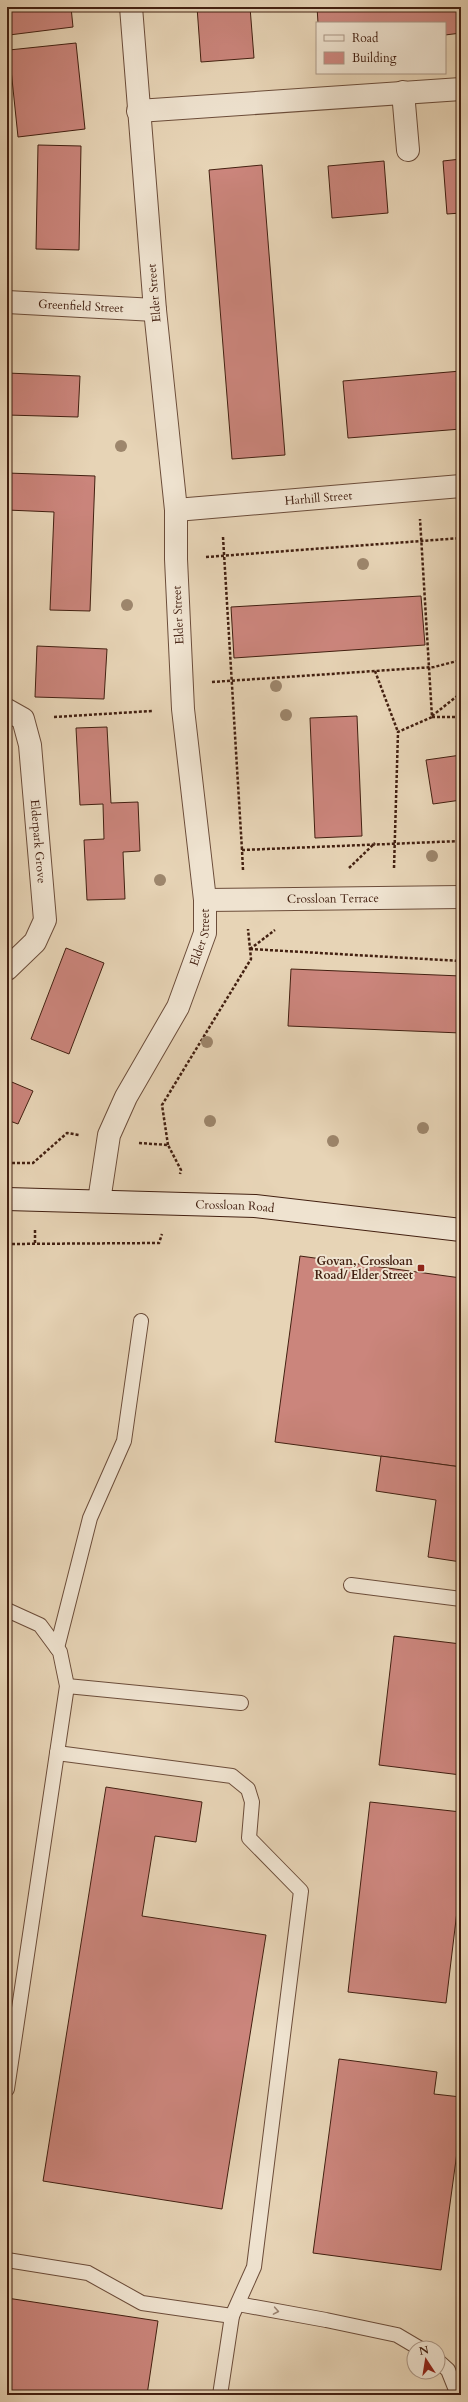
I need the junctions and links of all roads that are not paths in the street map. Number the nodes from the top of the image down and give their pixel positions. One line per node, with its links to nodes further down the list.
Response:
1 (131, 7): 4 (street, Elder Street)
2 (461, 89): 3 (street)
3 (403, 92): 4 (street); 5 (street)
4 (138, 111): 7 (street, Elder Street)
5 (408, 150)
6 (7, 302): 7 (street, Greenfield Street)
7 (155, 310): 9 (street, Elder Street)
8 (461, 486): 9 (street, Harhill Street)
9 (176, 510): 12 (street, Elder Street)
10 (15, 714): 13 (street, Elderpark Grove)
11 (461, 897): 12 (street, Crossloan Terrace)
12 (205, 900): 15 (street, Elder Street)
13 (7, 969)
14 (7, 1199): 15 (street, Crossloan Road)
15 (99, 1201): 16 (street, Crossloan Road)
16 (461, 1230)
17 (142, 1321): 21 (lane)
18 (351, 1585): 19 (lane)
19 (461, 1599)
20 (7, 1610): 21 (lane)
21 (57, 1648): 22 (lane)
22 (67, 1686): 23 (lane); 24 (lane)
23 (241, 1703)
24 (57, 1753): 25 (lane); 27 (lane)
25 (7, 2089)
26 (7, 2260): 27 (lane)
27 (235, 2310): 28 (lane, one-way to 28); 30 (lane)
28 (406, 2340)
29 (446, 2368): 31 (lane)
30 (220, 2395)
31 (458, 2395)

